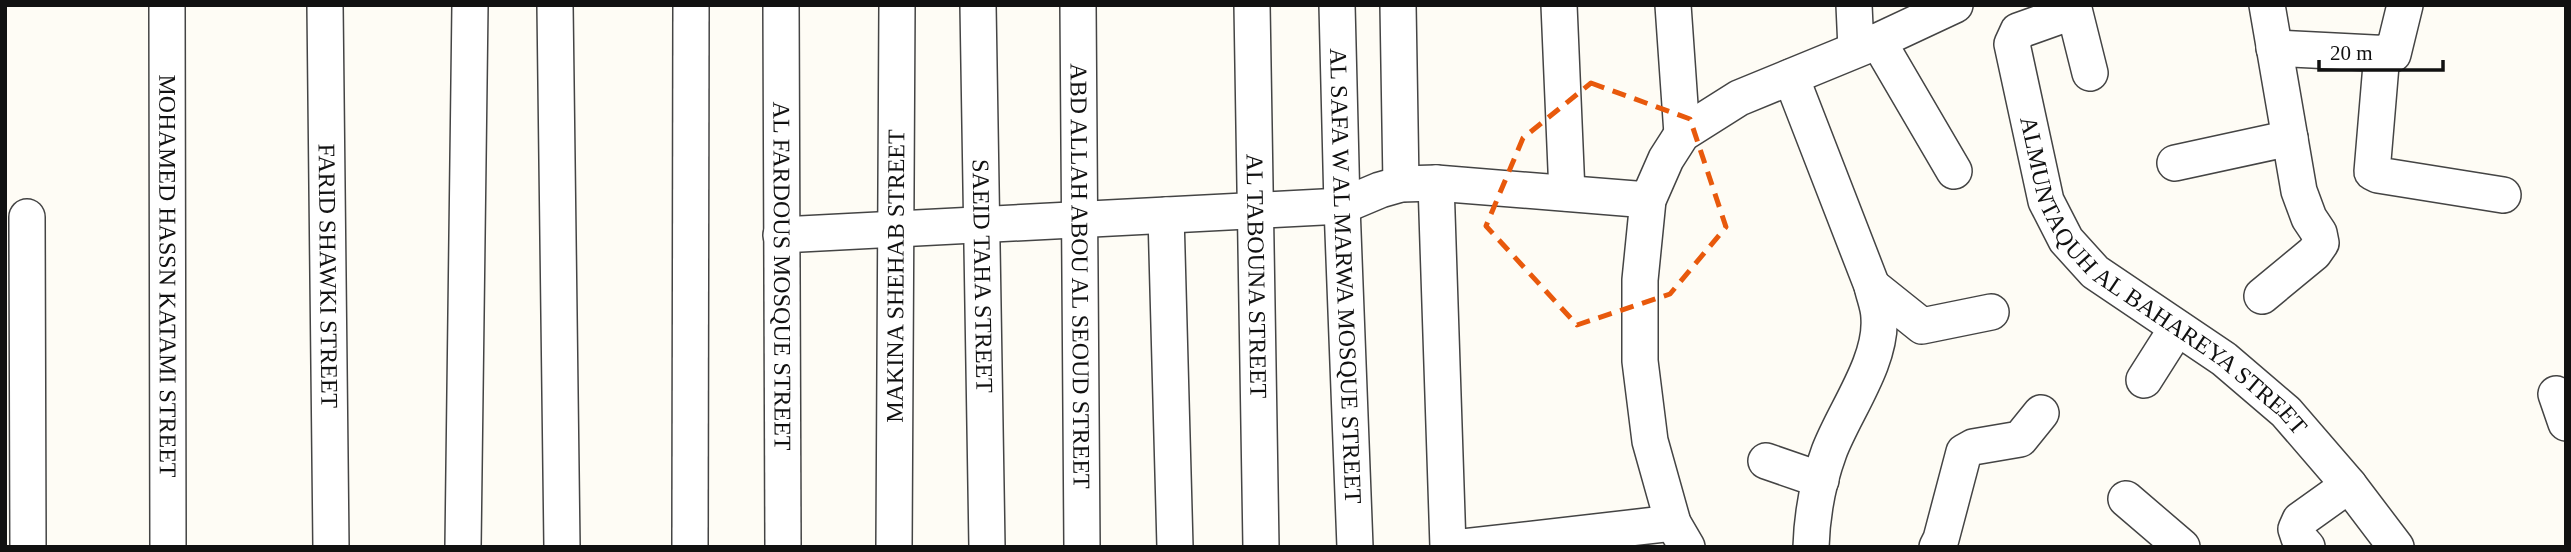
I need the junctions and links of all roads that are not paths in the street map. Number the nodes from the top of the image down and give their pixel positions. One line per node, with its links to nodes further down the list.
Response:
1 (167, 5): 54 (street, MOHAMED HASSN KATAMI STREET)
2 (325, 5): 55 (street, FARID SHAWKI STREET)
3 (471, 5): 56 (street)
4 (555, 5): 57 (street)
5 (691, 5): 58 (street)
6 (781, 5): 41 (street, AL FARDOUS MOSQUE STREET)
7 (897, 5): 40 (street, MAKINA SHEHAB STREET)
8 (978, 5): 39 (street, SAEID TAHA STREET)
9 (1078, 5): 38 (street, ABD ALLAH ABOU AL SEOUD STREET)
10 (1252, 5): 35 (street, AL TABOUNA STREET)
11 (1337, 5): 34 (street, AL SAFA W AL MARWA MOSQUE STREET)
12 (1398, 5): 30 (street)
13 (1559, 5): 31 (street)
14 (1674, 5): 25 (street)
15 (1854, 5): 20 (street)
16 (2267, 5): 21 (street)
17 (2405, 5): 22 (street)
18 (1952, 6): 20 (street)
19 (2073, 8): 23 (street); 45 (street, ALMUNTAQUH AL BAHAREYA STREET)
20 (1867, 45): 24 (street); 28 (street)
21 (2274, 48): 22 (street); 26 (street)
22 (2382, 53): 32 (street)
23 (2090, 73)
24 (1791, 76): 25 (street); 42 (street)
25 (1682, 135): 33 (street)
26 (2290, 138): 27 (street); 43 (street)
27 (2175, 163)
28 (1954, 171)
29 (1436, 183): 30 (street); 31 (street); 66 (street)
30 (1401, 184): 34 (street)
31 (1567, 193): 33 (street)
32 (2503, 195)
33 (1648, 200): 52 (street)
34 (1342, 206): 35 (street); 65 (street, AL SAFA W AL MARWA MOSQUE STREET)
35 (1257, 211): 36 (street); 64 (street, AL TABOUNA STREET)
36 (1166, 215): 38 (street); 63 (street)
37 (27, 217): 53 (street)
38 (1079, 220): 39 (street); 62 (street, ABD ALLAH ABOU AL SEOUD STREET)
39 (981, 225): 40 (street); 61 (street, SAEID TAHA STREET)
40 (895, 229): 41 (street); 60 (street, MAKINA SHEHAB STREET)
41 (781, 235): 59 (street, AL FARDOUS MOSQUE STREET)
42 (1872, 286): 44 (street); 49 (street)
43 (2262, 296)
44 (1991, 313)
45 (2177, 328): 46 (street); 50 (street, ALMUNTAQUH AL BAHAREYA STREET)
46 (2144, 380)
47 (2041, 413): 69 (street)
48 (1766, 461): 49 (street)
49 (1821, 480): 68 (street)
50 (2348, 485): 71 (street); 72 (street, ALMUNTAQUH AL BAHAREYA STREET)
51 (2126, 499): 70 (street)
52 (1680, 535): 67 (street)
53 (28, 547)
54 (168, 547)
55 (331, 547)
56 (463, 547)
57 (562, 547)
58 (691, 547)
59 (783, 547)
60 (894, 547)
61 (987, 547)
62 (1082, 547)
63 (1175, 547)
64 (1261, 547)
65 (1355, 547)
66 (1448, 547)
67 (1463, 547)
68 (1811, 547)
69 (1937, 547)
70 (2182, 547)
71 (2307, 547)
72 (2396, 547)

